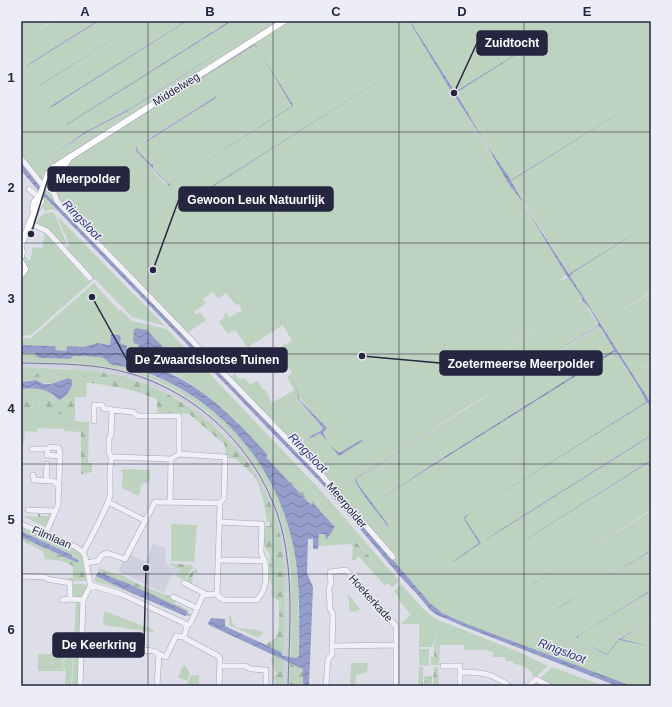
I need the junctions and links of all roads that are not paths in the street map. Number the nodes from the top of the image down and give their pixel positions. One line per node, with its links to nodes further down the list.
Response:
1 (284, 21): 4 (main road, Middelweg)
2 (21, 158): 4 (street, Meerpolder)
3 (29, 189): 4 (street, Meerpolder)
4 (43, 189): 5 (main road); 33 (street, Meerpolder)
5 (29, 223): 6 (main road); 10 (street)
6 (21, 247): 7 (main road)
7 (21, 257)
8 (21, 262): 9 (main road)
9 (21, 275)
10 (90, 278)
11 (112, 410): 12 (street); 15 (street); 17 (street)
12 (94, 420)
13 (32, 449): 14 (street)
14 (48, 449): 16 (street); 16 (street)
15 (179, 454): 18 (street); 25 (street)
16 (60, 456): 22 (street)
17 (112, 458): 18 (street); 23 (street)
18 (171, 459): 24 (street)
19 (46, 464): 21 (street)
20 (33, 475): 21 (street)
21 (46, 481): 22 (street)
22 (59, 486): 27 (street)
23 (108, 502): 28 (street); 32 (street)
24 (170, 502): 25 (street); 28 (street)
25 (220, 503): 29 (street)
26 (28, 510): 27 (street)
27 (55, 511): 31 (street)
28 (146, 521): 36 (street)
29 (220, 522): 34 (street); 35 (street)
30 (21, 524): 31 (street, Filmlaan)
31 (45, 535): 32 (street, Filmlaan)
32 (83, 552): 36 (street)
33 (393, 557)
34 (218, 560): 35 (street); 41 (street)
35 (265, 561): 41 (street)
36 (87, 563): 39 (street)
37 (21, 576): 43 (street)
38 (184, 583): 40 (street)
39 (91, 585): 45 (street); 47 (street)
40 (206, 594): 41 (street); 46 (street)
41 (217, 594)
42 (173, 597): 46 (street)
43 (70, 599): 44 (street); 45 (street)
44 (62, 600)
45 (83, 600): 51 (street)
46 (197, 608): 47 (street)
47 (186, 626): 48 (street)
48 (184, 637): 52 (street); 53 (street)
49 (396, 645): 50 (street); 50 (street, Hoekerkade); 61 (street, Hoekerkade)
50 (332, 646): 60 (street, Hoekerkade)
51 (81, 648): 52 (street); 56 (street)
52 (159, 654): 57 (street)
53 (220, 666): 58 (street); 59 (street)
54 (443, 666): 55 (street)
55 (460, 672): 62 (street); 63 (street)
56 (80, 686)
57 (158, 686)
58 (220, 686)
59 (266, 686)
60 (326, 686)
61 (396, 686)
62 (460, 686)
63 (509, 686)
64 (528, 686): 65 (street)
65 (549, 686)

